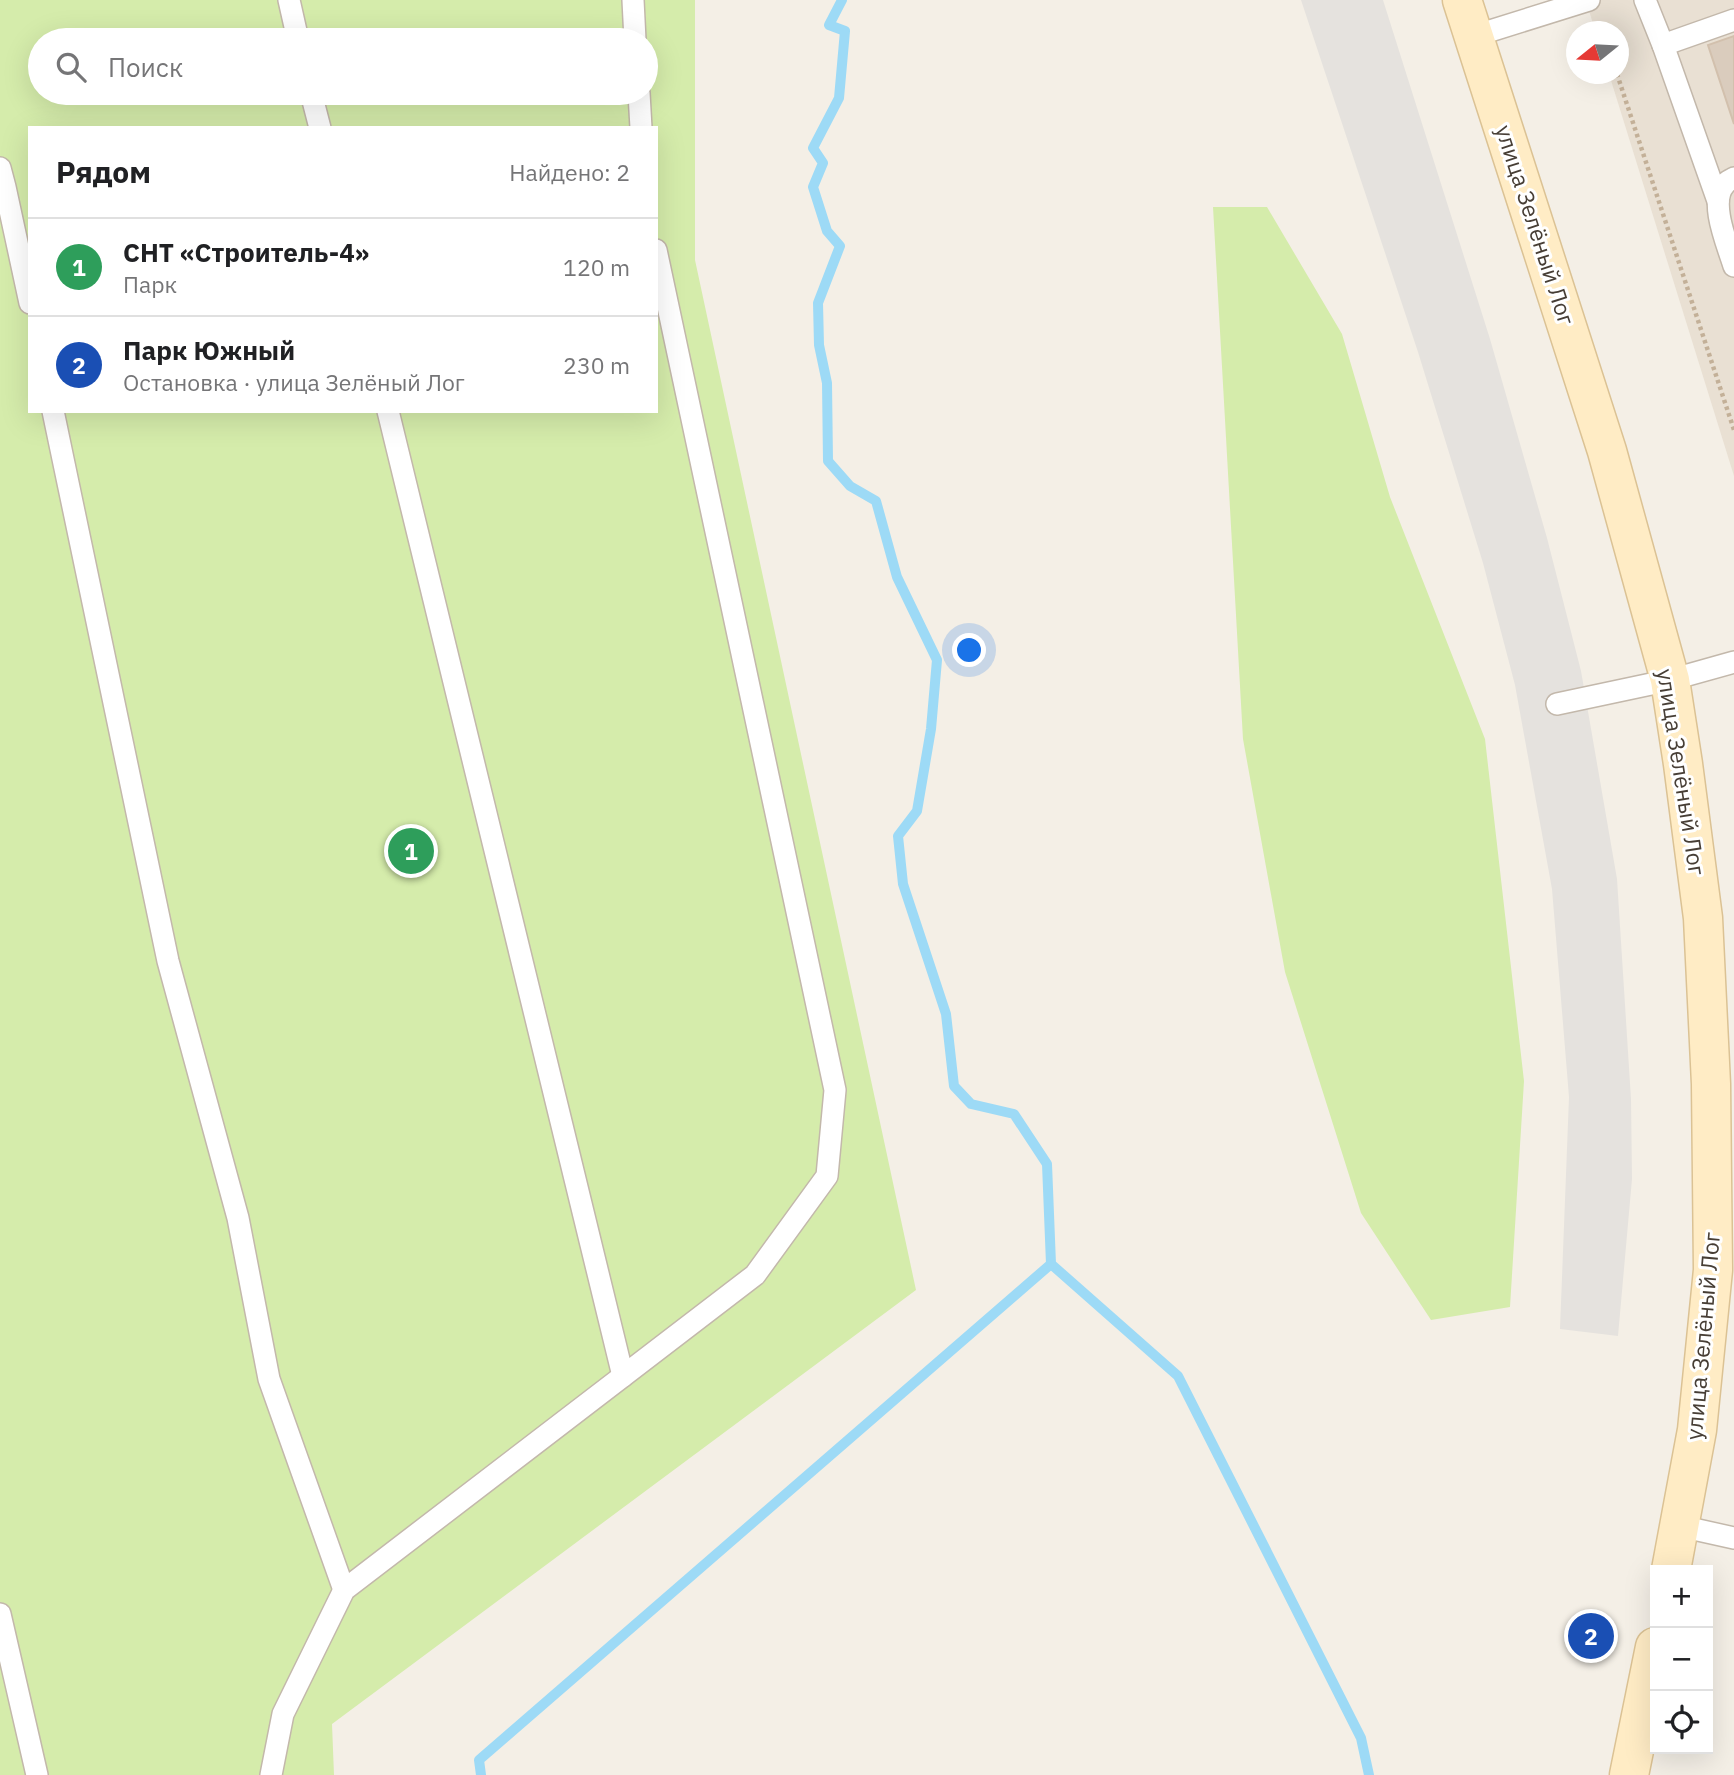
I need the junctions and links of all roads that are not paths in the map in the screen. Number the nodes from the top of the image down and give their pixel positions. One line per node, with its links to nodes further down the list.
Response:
1 (289, 0): 7 (lane)
2 (633, 0): 8 (lane)
3 (1462, 0): 9 (street, улица Зелёный Лог)
4 (1590, 0): 9 (lane)
5 (1645, 0): 10 (lane)
6 (1734, 20): 10 (lane)
7 (295, 28)
8 (634, 28)
9 (1474, 36): 24 (street, улица Зелёный Лог)
10 (1663, 45): 17 (lane)
11 (314, 105): 13 (lane)
12 (640, 105): 14 (lane)
13 (319, 126)
14 (641, 126)
15 (0, 168): 20 (lane)
16 (1734, 178): 17 (lane)
17 (1717, 201): 19 (lane)
18 (658, 259): 26 (lane)
19 (1734, 266)
20 (28, 294)
21 (52, 413): 30 (lane)
22 (388, 413): 26 (lane)
23 (1734, 662): 24 (lane)
24 (1670, 680): 25 (lane); 27 (street, улица Зелёный Лог)
25 (1557, 704)
26 (623, 1377): 30 (lane)
27 (1680, 1526): 28 (lane); 29 (street, улица Зелёный Лог)
28 (1734, 1538)
29 (1672, 1565)
30 (344, 1590): 34 (lane)
31 (0, 1614): 33 (lane)
32 (1650, 1672): 35 (street)
33 (37, 1775)
34 (271, 1775)
35 (1629, 1775)

